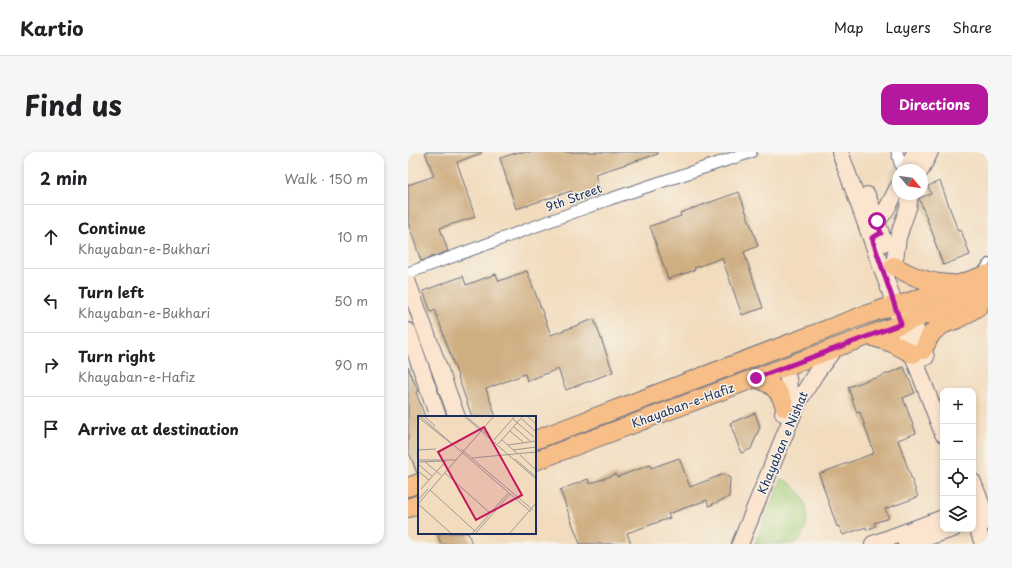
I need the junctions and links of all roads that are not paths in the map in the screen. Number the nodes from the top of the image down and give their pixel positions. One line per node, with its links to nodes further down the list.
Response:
1 (751, 152): 16 (street, 9th Street)
2 (840, 152): 14 (street)
3 (851, 152): 10 (street)
4 (897, 152): 7 (street)
5 (915, 152): 8 (street)
6 (930, 152): 9 (street)
7 (900, 164)
8 (910, 164)
9 (924, 164)
10 (867, 194): 11 (street); 14 (street)
11 (892, 197)
12 (896, 200): 14 (street)
13 (905, 200): 15 (street)
14 (874, 230): 15 (street); 20 (street)
15 (894, 266): 19 (main road); 20 (street)
16 (408, 273)
17 (986, 280): 19 (main road, Khayaban-e-Hafiz); 21 (main road, Khayaban-e-Hafiz); 25 (main road)
18 (408, 283): 31 (street)
19 (962, 283): 20 (main road, Khayaban-e-Hafiz)
20 (901, 304): 21 (street); 33 (main road, Khayaban-e-Hafiz)
21 (907, 322): 23 (main road, Khayaban-e-Hafiz); 25 (street)
22 (408, 331): 30 (street)
23 (870, 336): 24 (main road, Khayaban-e-Hafiz); 25 (main road)
24 (835, 348): 26 (main road, Khayaban-e-Hafiz); 44 (street, Khayaban e Nishat)
25 (918, 352): 28 (street); 32 (street)
26 (784, 367): 27 (main road, Khayaban-e-Hafiz); 29 (street, Khayaban e Nishat)
27 (756, 378): 29 (main road); 34 (main road, Khayaban-e-Hafiz)
28 (940, 397)
29 (785, 407): 43 (street, Khayaban e Nishat)
30 (438, 416)
31 (457, 416)
32 (940, 424)
33 (536, 440)
34 (536, 461)
35 (418, 483): 36 (main road)
36 (408, 487)
37 (976, 494): 40 (street)
38 (418, 504): 39 (main road)
39 (408, 508)
40 (981, 514): 47 (street)
41 (940, 519): 45 (street)
42 (944, 532): 46 (street)
43 (729, 544)
44 (740, 544)
45 (873, 544)
46 (906, 544)
47 (983, 544)

